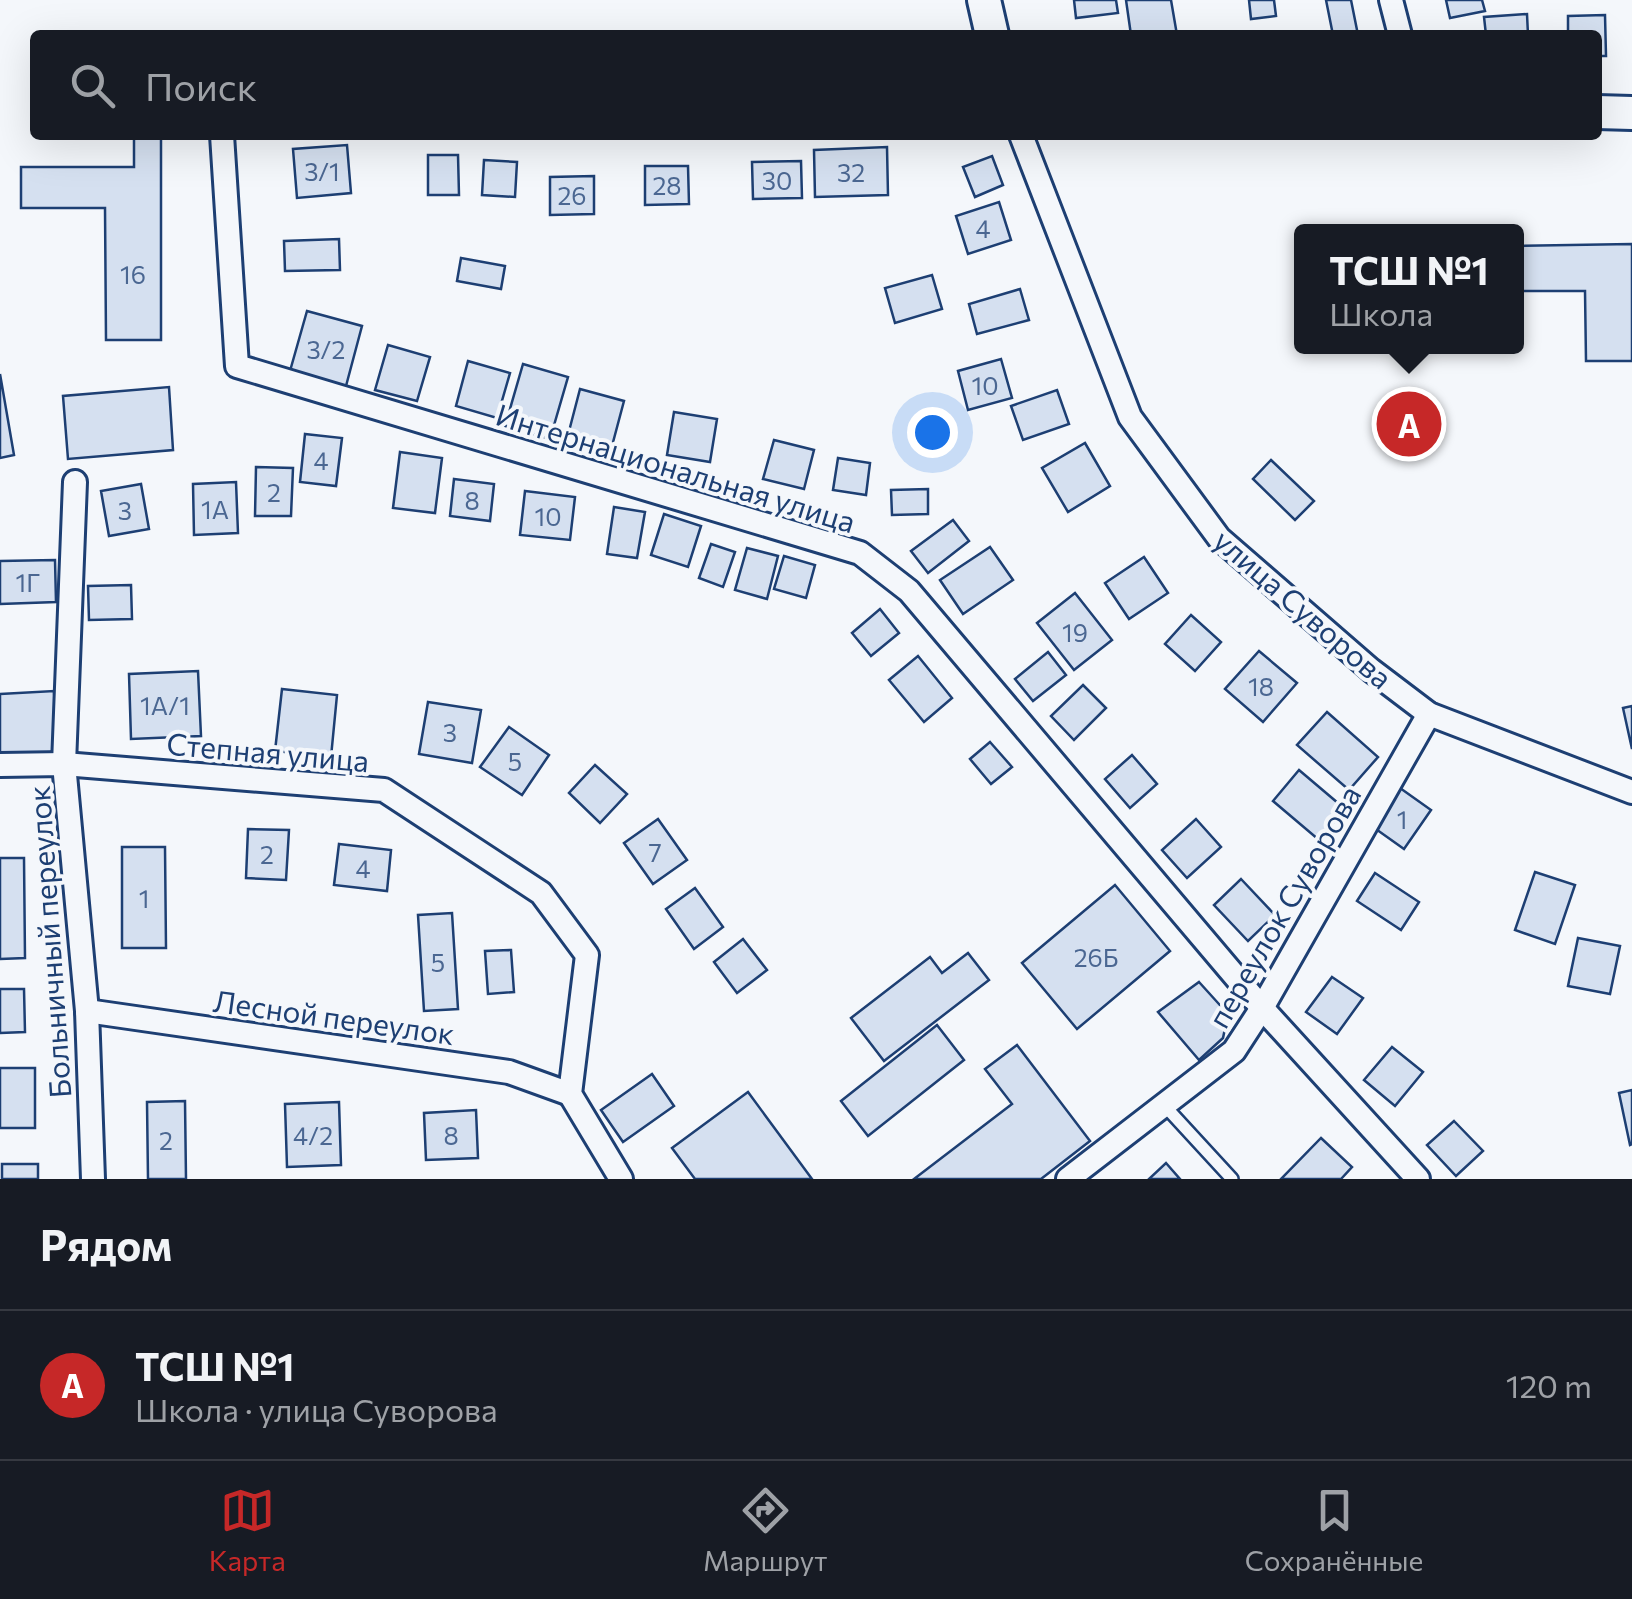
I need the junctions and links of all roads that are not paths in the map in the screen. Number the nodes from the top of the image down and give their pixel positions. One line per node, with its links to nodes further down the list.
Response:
1 (984, 0): 3 (street)
2 (1390, 0): 4 (street)
3 (991, 30)
4 (1399, 30)
5 (1602, 112): 6 (street)
6 (1632, 113)
7 (222, 140): 14 (street, Интернациональная улица)
8 (1023, 140): 10 (street, улица Суворова)
9 (75, 482): 11 (street)
10 (1428, 714): 13 (street, улица Суворова); 14 (street, переулок Суворова)
11 (64, 764): 12 (street, Больничный переулок); 15 (street, Больничный переулок); 16 (street, Степная улица)
12 (0, 765)
13 (1632, 792)
14 (1262, 1008): 17 (street, переулок Суворова); 22 (street, Интернациональная улица)
15 (87, 1011): 16 (street, Лесной переулок); 18 (street, Больничный переулок)
16 (570, 1094): 19 (street)
17 (1164, 1104): 20 (street, переулок Суворова); 21 (lane)
18 (93, 1179)
19 (620, 1179)
20 (1068, 1179)
21 (1232, 1179)
22 (1418, 1179)

